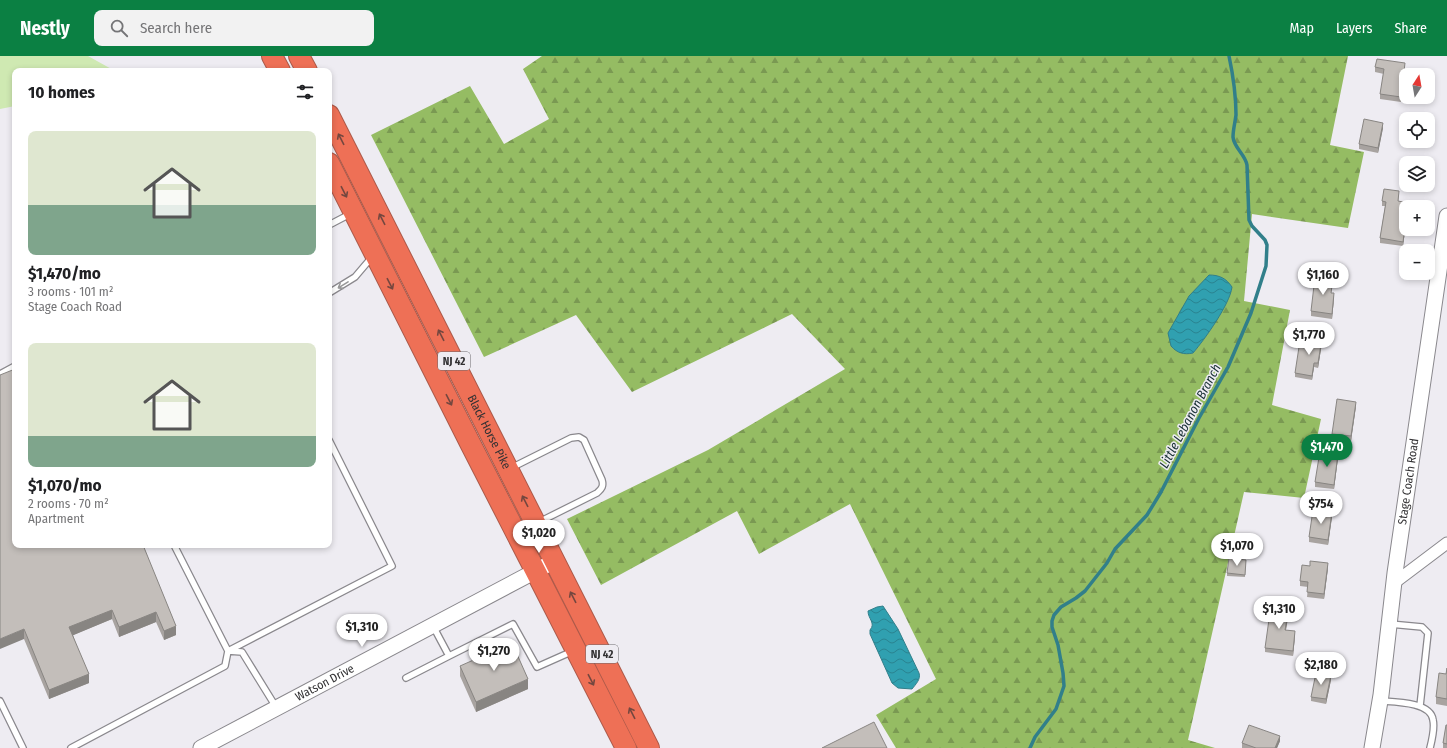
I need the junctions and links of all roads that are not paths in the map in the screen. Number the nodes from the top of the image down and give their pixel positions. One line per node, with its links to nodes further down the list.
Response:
1 (299, 56): 2 (highway)
2 (305, 68)
3 (332, 121): 4 (highway, Black Horse Pike / NJ 42, one-way to 3)
4 (353, 163): 5 (street); 15 (highway, Black Horse Pike / NJ 42, one-way to 4)
5 (332, 169)
6 (332, 171): 7 (highway, Black Horse Pike / NJ 42, one-way to 7)
7 (354, 212): 9 (lane); 10 (highway, Black Horse Pike / NJ 42)
8 (1447, 216): 21 (street, Stage Coach Road)
9 (332, 223)
10 (375, 253): 11 (lane, one-way to 11); 20 (highway, Black Horse Pike / NJ 42, one-way to 20)
11 (332, 292)
12 (12, 368): 13 (lane)
13 (0, 374)
14 (332, 446): 25 (lane)
15 (509, 469): 16 (highway, Black Horse Pike / NJ 42, one-way to 15); 16 (lane)
16 (536, 524): 19 (highway, Black Horse Pike / NJ 42)
17 (1447, 542): 21 (street)
18 (176, 548): 25 (lane)
19 (555, 560): 20 (street, Watson Drive); 36 (highway, Black Horse Pike / NJ 42, one-way to 19)
20 (535, 571): 23 (street, Watson Drive); 24 (highway, Black Horse Pike / NJ 42)
21 (1394, 583): 22 (street, Stage Coach Road)
22 (1389, 624): 28 (street, Stage Coach Road); 30 (lane)
23 (433, 625): 26 (lane); 31 (street, Watson Drive)
24 (576, 650): 26 (lane); 35 (highway, Black Horse Pike / NJ 42, one-way to 35)
25 (228, 651): 31 (lane); 33 (lane)
26 (449, 656): 27 (lane)
27 (406, 678)
28 (1380, 700): 30 (lane); 37 (street, Stage Coach Road)
29 (0, 702): 32 (lane)
30 (1420, 706): 38 (lane)
31 (277, 709): 34 (street, Watson Drive)
32 (23, 748)
33 (71, 748)
34 (201, 748)
35 (626, 748)
36 (650, 748)
37 (1372, 748)
38 (1430, 748)

